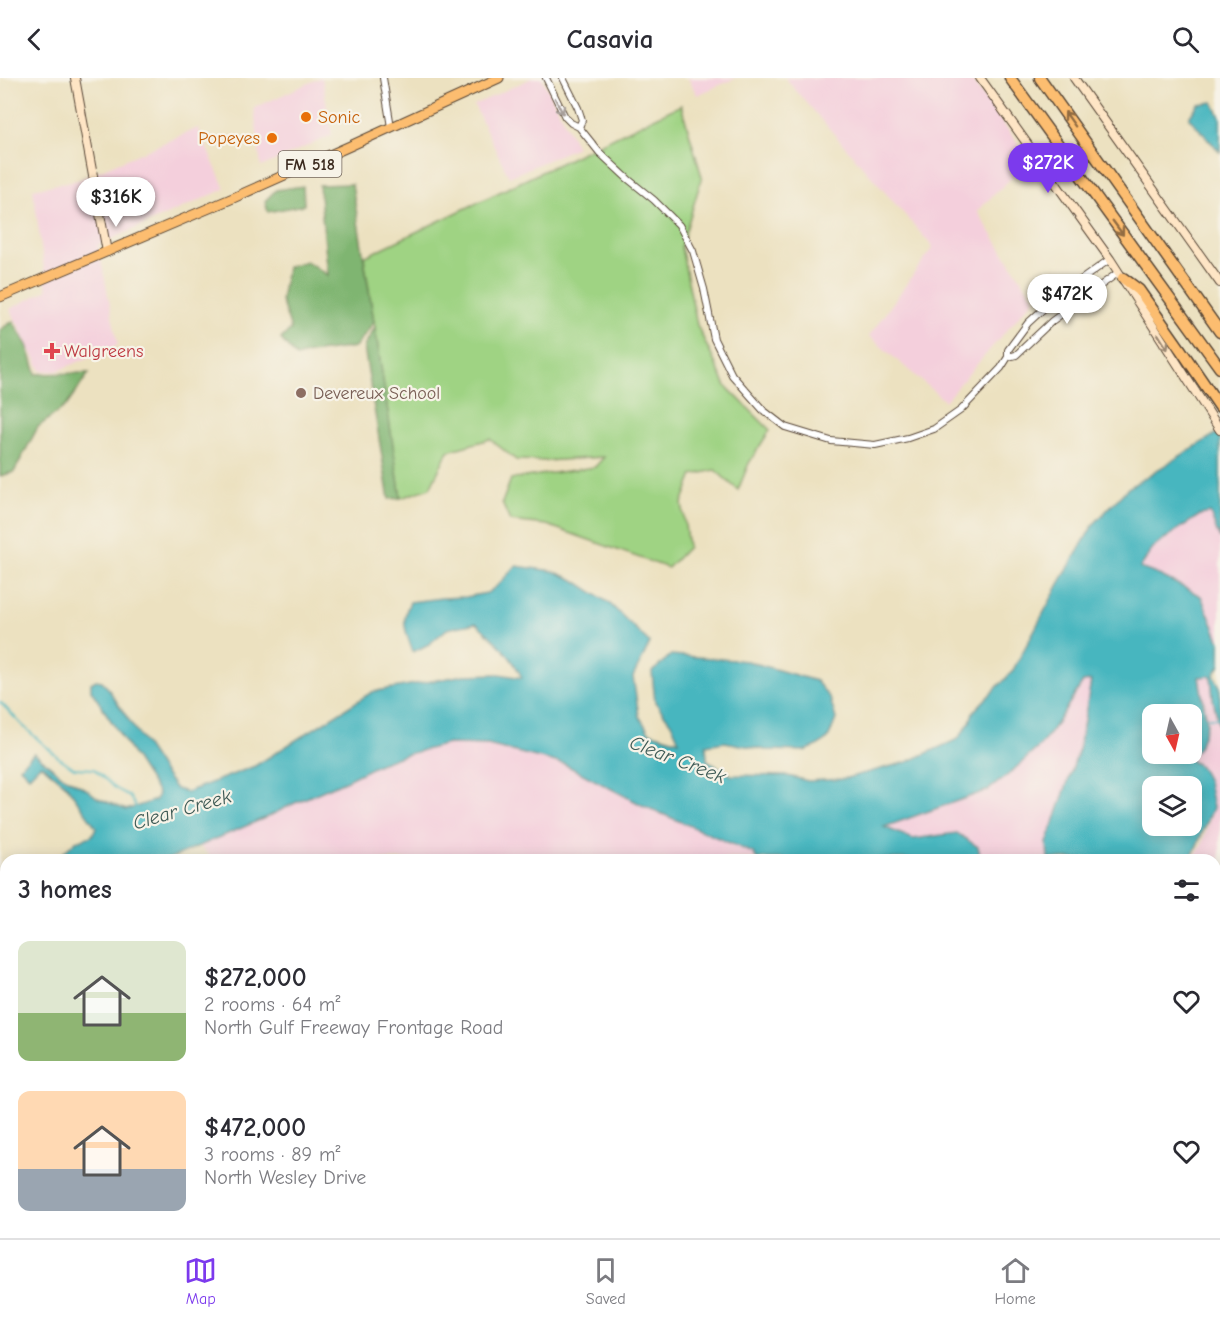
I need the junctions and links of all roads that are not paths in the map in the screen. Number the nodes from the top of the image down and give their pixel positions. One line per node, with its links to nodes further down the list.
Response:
1 (75, 78): 12 (main road)
2 (383, 78): 10 (street)
3 (499, 78): 10 (main road, FM 518)
4 (546, 78): 11 (street, one-way to 11)
5 (563, 78): 11 (street)
6 (980, 78): 13 (main road)
7 (1010, 78): 19 (highway, one-way to 19)
8 (1040, 78): 17 (highway, one-way to 8)
9 (1074, 78): 15 (main road)
10 (391, 127): 12 (main road, FM 518)
11 (579, 128): 18 (street)
12 (107, 252): 16 (main road, FM 518)
13 (1110, 259): 14 (main road); 18 (street)
14 (1121, 275): 18 (street); 20 (highway); 21 (main road, one-way to 21)
15 (1220, 284)
16 (0, 297)
17 (1220, 332)
18 (1008, 357)
19 (1220, 368)
20 (1220, 407)
21 (1220, 430)

